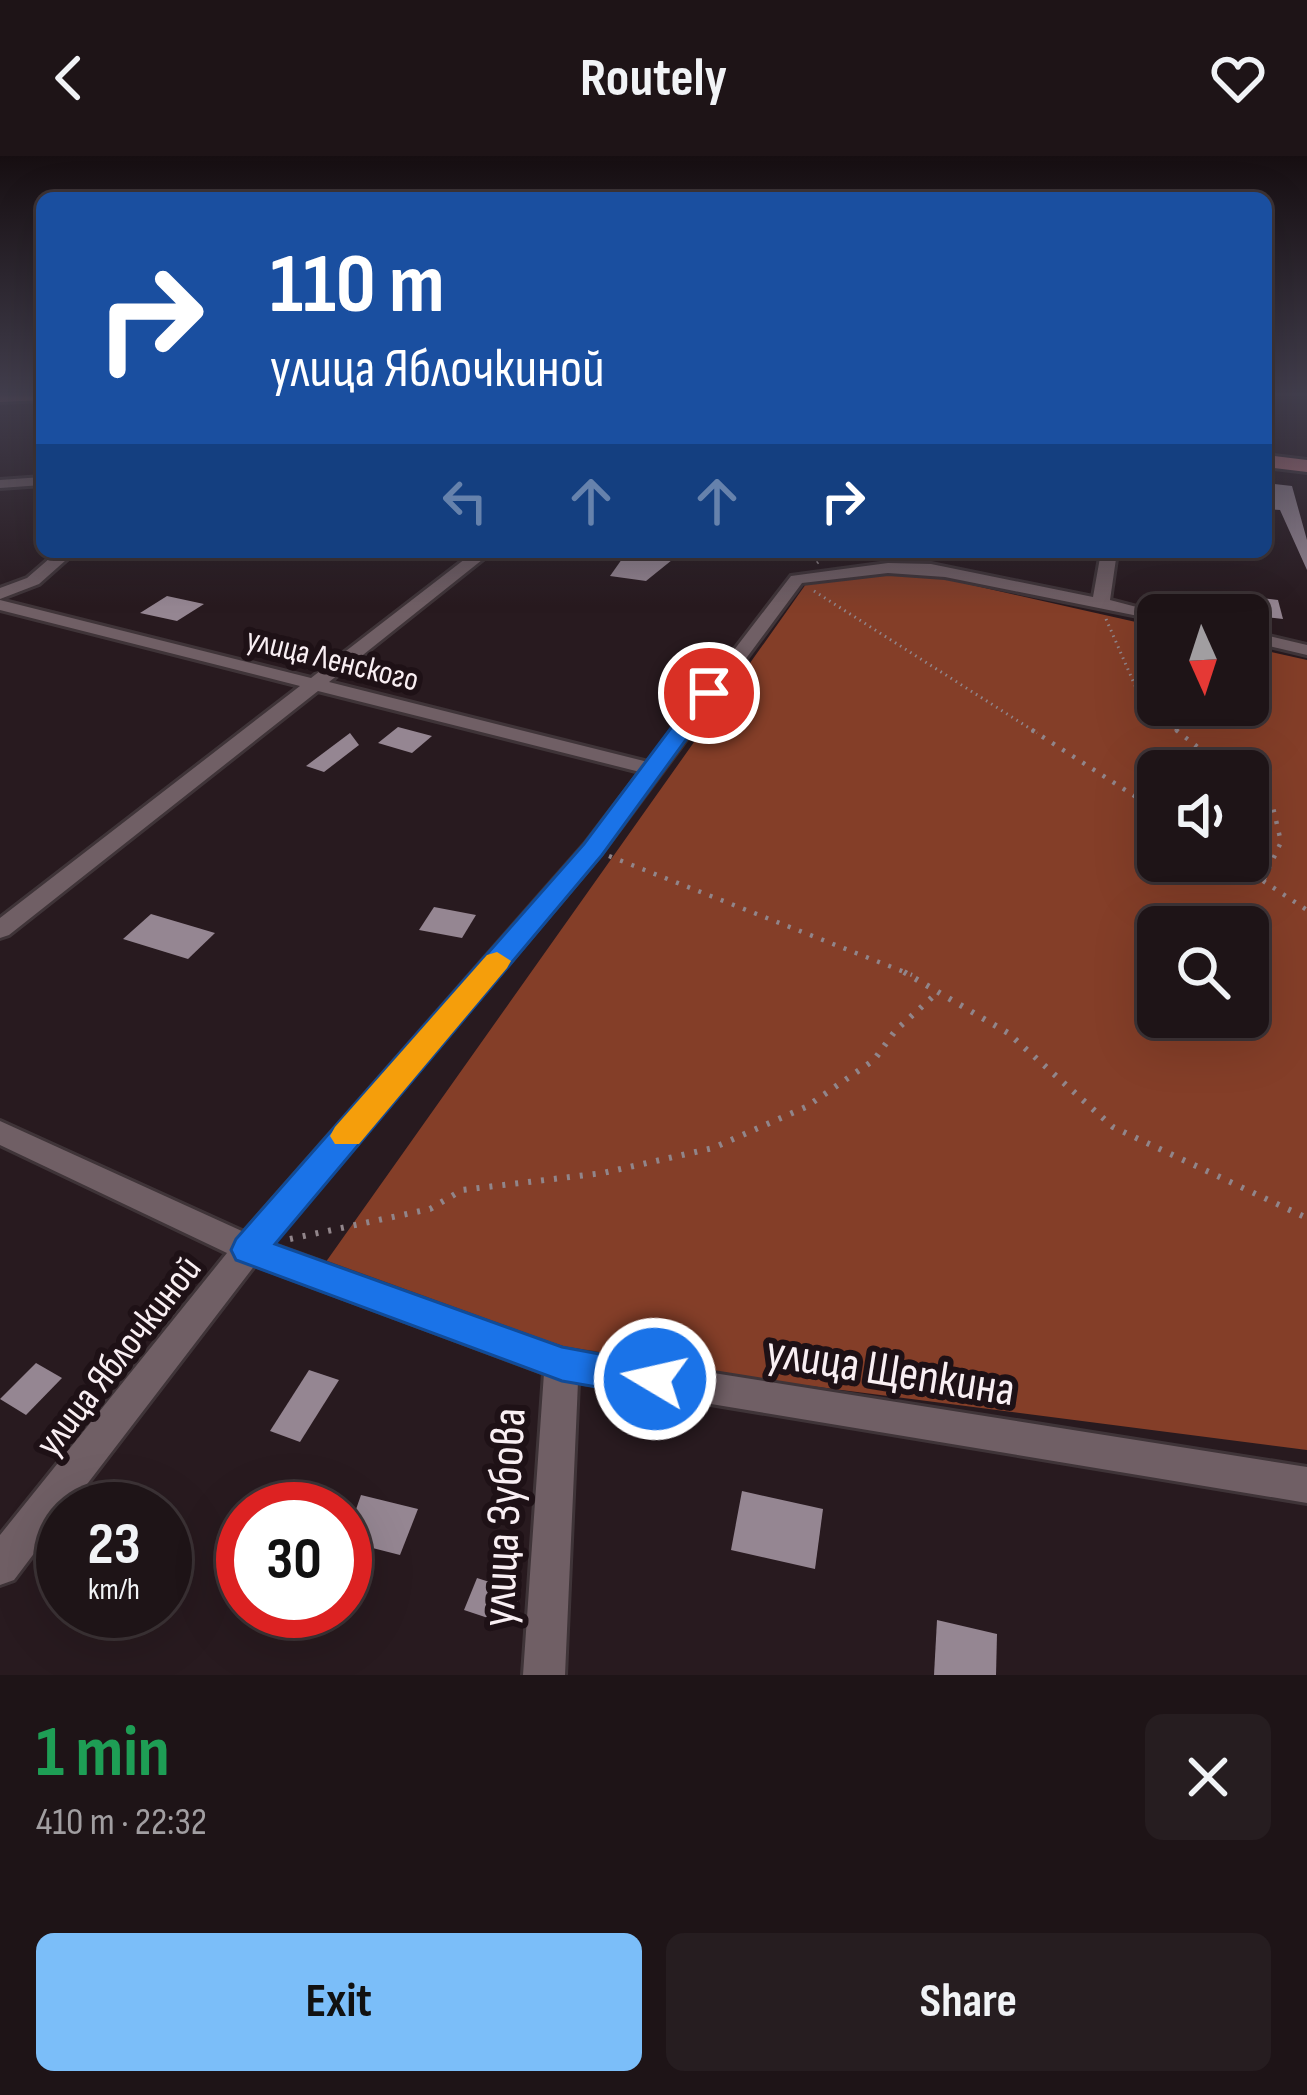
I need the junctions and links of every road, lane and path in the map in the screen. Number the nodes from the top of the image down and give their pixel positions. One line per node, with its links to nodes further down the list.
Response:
1 (36, 481): 2 (street)
2 (0, 484)
3 (60, 558): 9 (street)
4 (477, 558): 15 (street)
5 (874, 558): 7 (street)
6 (1108, 558): 10 (street)
7 (945, 572): 8 (street); 10 (street)
8 (796, 579): 17 (street, улица Яблочкиной); 18 (path)
9 (0, 594)
10 (1101, 602): 12 (street); 16 (path)
11 (0, 605): 15 (street, улица Ленского)
12 (1137, 610)
13 (1269, 641): 14 (street)
14 (1307, 650)
15 (320, 686): 17 (street, улица Ленского); 24 (street)
16 (1201, 750)
17 (651, 769): 20 (street, улица Яблочкиной)
18 (1137, 798)
19 (1269, 801): 21 (path)
20 (593, 849): 25 (path); 28 (street, улица Яблочкиной)
21 (1269, 869)
22 (1265, 882): 23 (path)
23 (1307, 910)
24 (0, 930)
25 (939, 992): 27 (path); 28 (path)
26 (0, 1132): 28 (street, улица Щепкина)
27 (1307, 1218)
28 (249, 1250): 29 (street, улица Щепкина); 31 (street, улица Яблочкиной)
29 (562, 1364): 30 (street, улица Щепкина); 32 (street, улица Зубова)
30 (1307, 1486)
31 (0, 1566)
32 (544, 1675)

